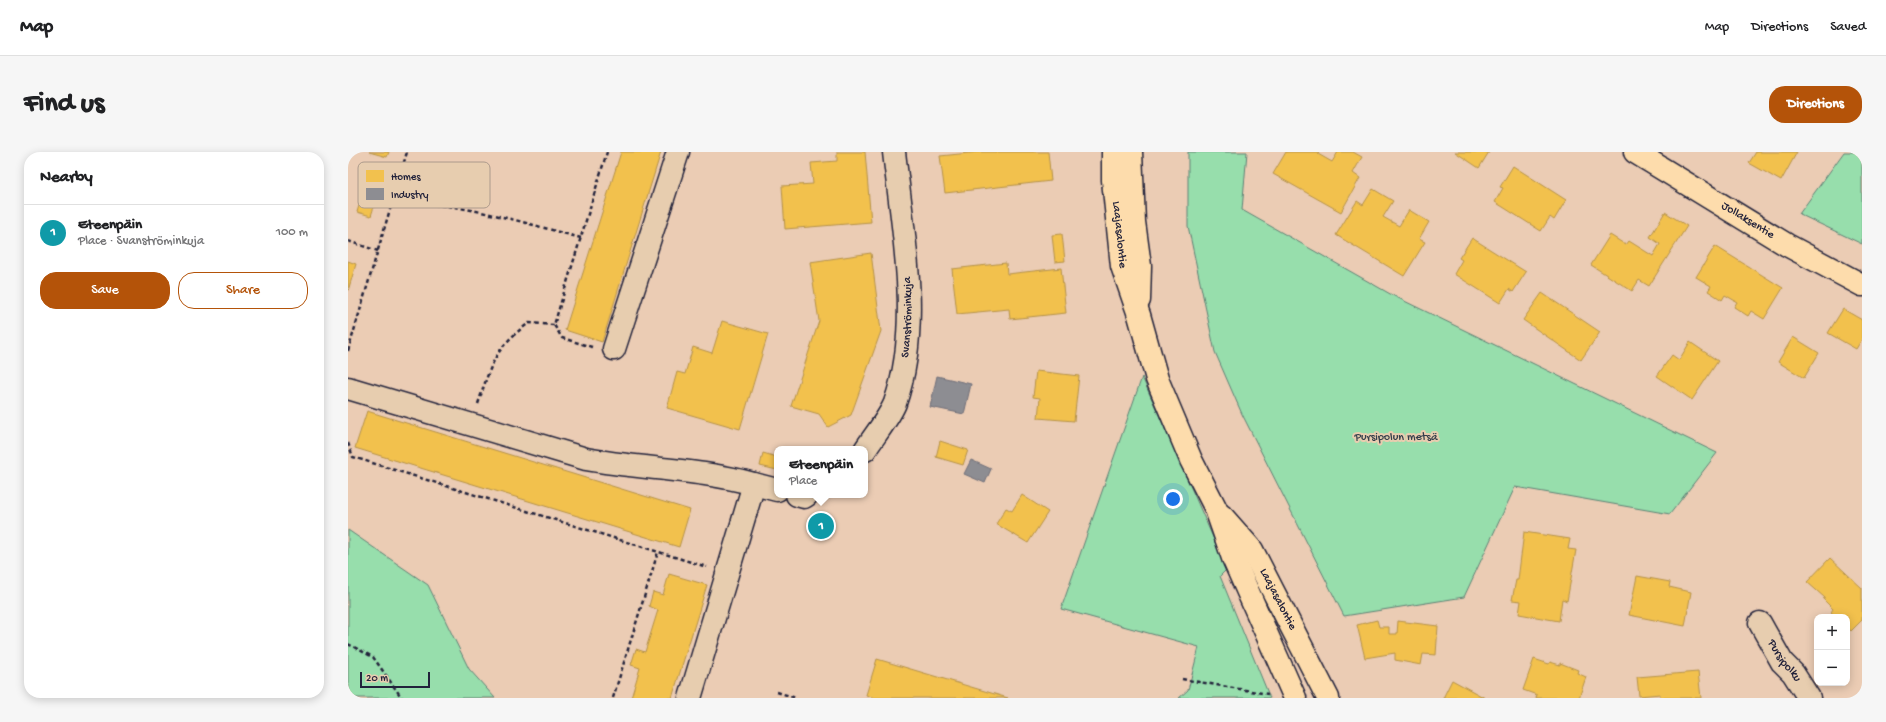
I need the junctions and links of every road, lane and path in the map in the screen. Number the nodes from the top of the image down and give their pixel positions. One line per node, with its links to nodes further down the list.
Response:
1 (407, 152): 8 (path)
2 (607, 152): 11 (path)
3 (678, 152): 17 (street)
4 (894, 152): 22 (street, Svanströminkuja)
5 (1113, 152): 15 (main road, Laajasalontie)
6 (1131, 152): 15 (main road, Laajasalontie)
7 (1635, 152): 14 (main road, Jollaksentie)
8 (404, 162)
9 (391, 208): 13 (path)
10 (461, 208): 11 (path)
11 (581, 238): 16 (path)
12 (348, 241): 13 (path)
13 (378, 251): 18 (path)
14 (1862, 285)
15 (1139, 315): 25 (main road, Laajasalontie)
16 (554, 325): 17 (path); 20 (path)
17 (616, 345)
18 (348, 351)
19 (348, 388): 20 (street)
20 (471, 425): 23 (street)
21 (348, 443): 26 (path)
22 (868, 446)
23 (754, 484): 24 (street); 27 (street)
24 (774, 489)
25 (1216, 509): 37 (main road, Laajasalontie); 38 (main road, Laajasalontie)
26 (658, 552): 27 (path); 34 (path)
27 (726, 573): 35 (street)
28 (1760, 623): 39 (street, Pursipolku)
29 (348, 644): 33 (path)
30 (1182, 679): 32 (path)
31 (777, 692): 36 (path)
32 (1273, 695)
33 (402, 698)
34 (613, 698)
35 (690, 698)
36 (796, 698)
37 (1295, 698)
38 (1328, 698)
39 (1809, 698)

